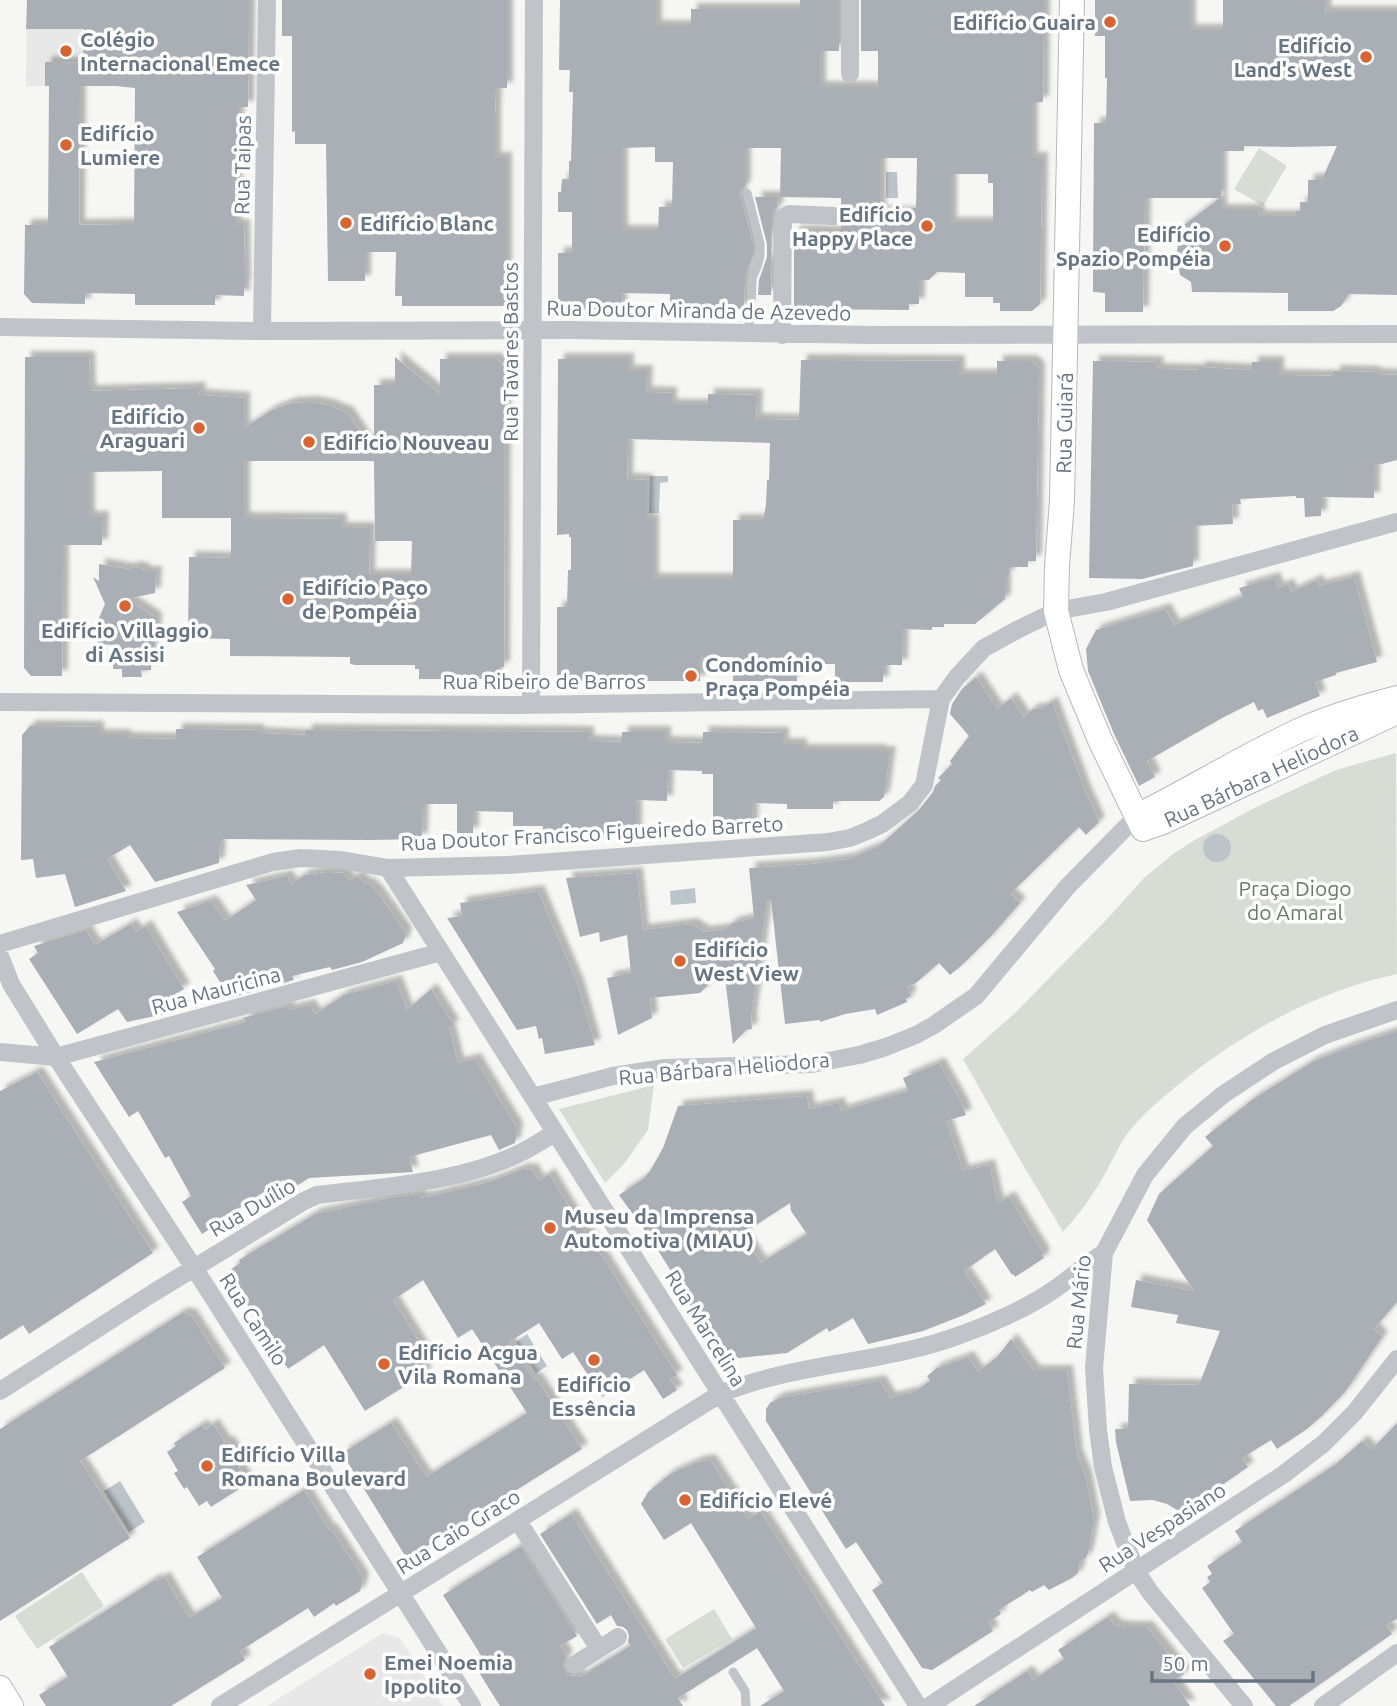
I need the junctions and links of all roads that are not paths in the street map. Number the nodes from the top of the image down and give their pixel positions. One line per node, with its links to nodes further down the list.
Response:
1 (267, 0): 10 (street, Rua Taipas)
2 (534, 0): 9 (street, Rua Tavares Bastos)
3 (850, 0): 5 (street)
4 (1072, 0): 14 (street, Rua Guiará)
5 (850, 74)
6 (747, 192): 11 (lane)
7 (834, 216): 13 (street)
8 (0, 327): 10 (street, Rua Doutor Miranda de Azevedo)
9 (533, 330): 10 (street, Rua Doutor Miranda de Azevedo); 11 (street, Rua Doutor Miranda de Azevedo); 20 (street, Rua Tavares Bastos)
10 (262, 331)
11 (748, 334): 13 (street, Rua Doutor Miranda de Azevedo)
12 (1397, 334): 14 (street, Rua Doutor Miranda de Azevedo)
13 (782, 335): 14 (street, Rua Doutor Miranda de Azevedo)
14 (1066, 336): 16 (street, Rua Guiará)
15 (1397, 522): 16 (street)
16 (1056, 611): 18 (street); 22 (street, Rua Guiará)
17 (1397, 698): 22 (street, Rua Bárbara Heliodora)
18 (942, 699): 20 (street, Rua Ribeiro de Barros); 23 (street, Rua Doutor Francisco Figueiredo Barreto)
19 (0, 702): 20 (street, Rua Ribeiro de Barros)
20 (531, 704)
21 (1397, 712): 22 (street, Rua Bárbara Heliodora)
22 (1135, 826): 30 (street, Rua Bárbara Heliodora)
23 (388, 868): 24 (street, Rua Doutor Francisco Figueiredo Barreto); 25 (street, Rua Marcelina)
24 (0, 944)
25 (441, 952): 29 (street, Rua Mauricina); 30 (street, Rua Marcelina)
26 (0, 956): 29 (street, Rua Camilo)
27 (1397, 1010): 32 (street, Rua Mário)
28 (0, 1052): 29 (street, Rua Mauricina)
29 (56, 1057): 33 (street, Rua Camilo)
30 (533, 1097): 31 (street, Rua Marcelina)
31 (555, 1133): 33 (street, Rua Duílio); 36 (street, Rua Marcelina)
32 (1104, 1253): 36 (street, Rua Caio Graco); 38 (street, Rua Mário)
33 (194, 1268): 35 (street, Rua Duílio); 39 (street, Rua Camilo)
34 (1397, 1359): 38 (street, Rua Vespasiano)
35 (0, 1391)
36 (720, 1394): 37 (street, Rua Caio Graco); 50 (street, Rua Marcelina)
37 (518, 1521): 39 (street, Rua Caio Graco); 41 (street)
38 (1136, 1571): 51 (street, Rua Vespasiano); 52 (street, Rua Mário)
39 (401, 1593): 47 (street, Rua Caio Graco); 48 (street, Rua Camilo)
40 (618, 1637): 41 (street)
41 (599, 1650): 43 (street)
42 (1397, 1653): 53 (street)
43 (574, 1665)
44 (733, 1672): 49 (lane)
45 (0, 1688): 46 (street)
46 (12, 1706)
47 (220, 1706)
48 (472, 1706)
49 (746, 1706)
50 (918, 1706)
51 (929, 1706)
52 (1244, 1706)
53 (1323, 1706)

